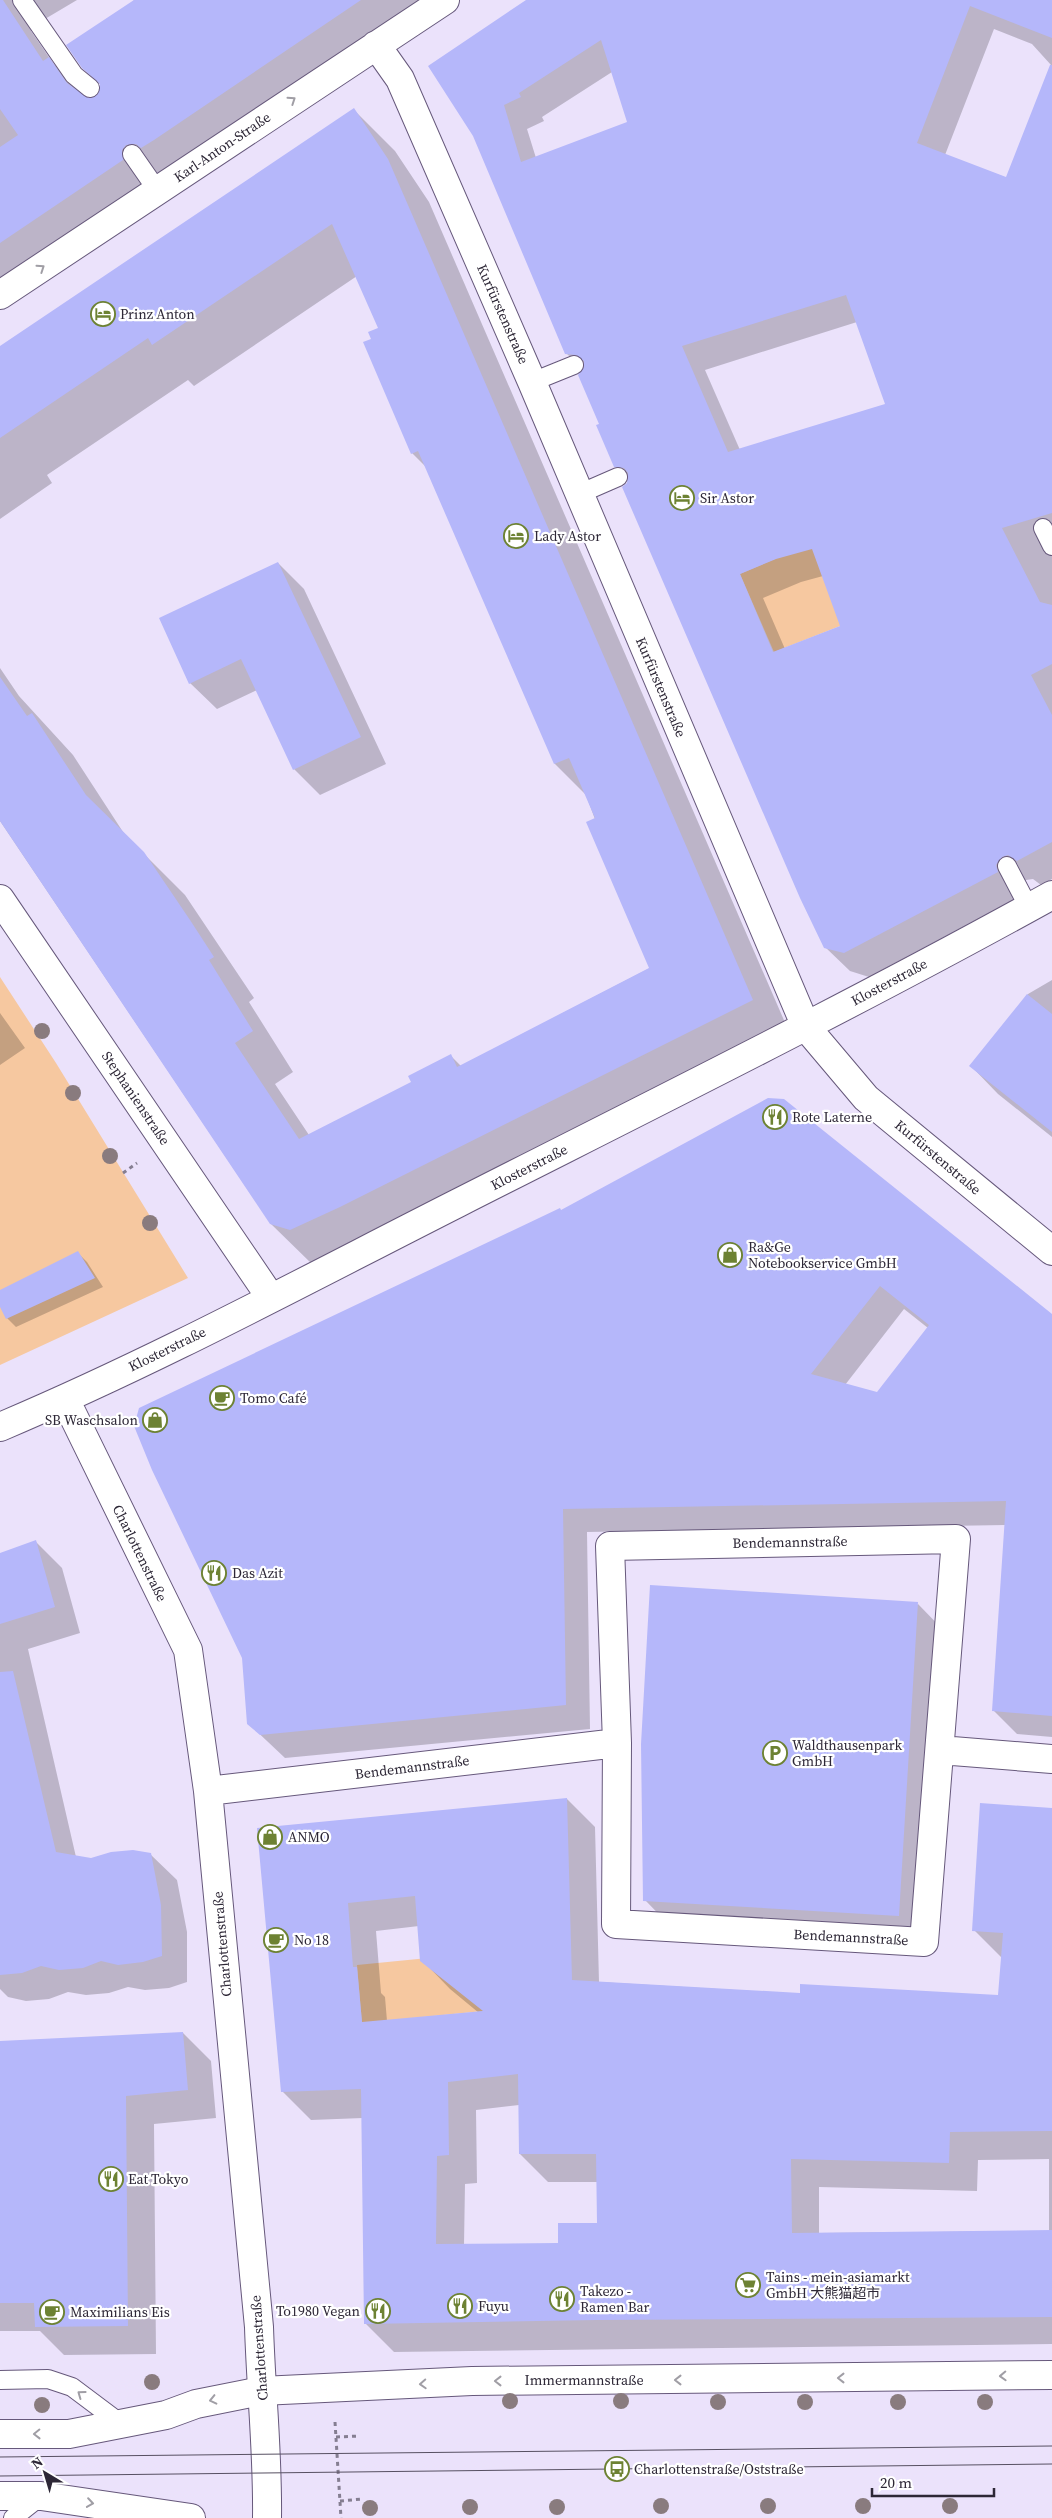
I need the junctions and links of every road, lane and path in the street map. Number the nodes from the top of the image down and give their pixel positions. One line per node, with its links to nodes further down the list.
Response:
1 (22, 0): 4 (lane)
2 (444, 0): 3 (street, Karl-Anton-Straße)
3 (376, 45): 6 (street, Karl-Anton-Straße, one-way to 3); 9 (street, Kurfürstenstraße)
4 (90, 88)
5 (132, 154): 6 (lane)
6 (157, 190): 7 (street, Karl-Anton-Straße, one-way to 6)
7 (0, 296)
8 (574, 365): 9 (lane)
9 (532, 382): 11 (street, Kurfürstenstraße)
10 (618, 477): 11 (lane)
11 (579, 494): 18 (street, Kurfürstenstraße)
12 (1043, 528): 13 (lane)
13 (1052, 546)
14 (1008, 866): 17 (lane)
15 (1052, 895): 17 (street, Klosterstraße)
16 (0, 899): 20 (street, Stephanienstraße)
17 (1029, 908): 18 (street, Klosterstraße)
18 (806, 1027): 19 (street, Kurfürstenstraße); 20 (street, Klosterstraße)
19 (1052, 1252)
20 (271, 1298): 21 (street, Klosterstraße)
21 (65, 1399): 22 (street, Klosterstraße); 26 (street, Charlottenstraße)
22 (0, 1427)
23 (616, 1744): 24 (street, Bendemannstraße); 24 (street, Bendemannstraße); 26 (street, Bendemannstraße)
24 (940, 1750): 25 (street)
25 (1052, 1758)
26 (208, 1791): 30 (street, Charlottenstraße)
27 (1052, 2375): 29 (street, Immermannstraße, one-way to 29)
28 (0, 2380): 31 (lane, one-way to 28)
29 (332, 2389): 30 (street, Immermannstraße); 33 (path)
30 (261, 2391): 31 (street, Immermannstraße, one-way to 31); 41 (street, Charlottenstraße)
31 (120, 2422): 32 (street, Immermannstraße, one-way to 32)
32 (0, 2434)
33 (336, 2436): 34 (path); 38 (path)
34 (360, 2436)
35 (0, 2496): 36 (street)
36 (41, 2496): 39 (lane); 40 (street, one-way to 40)
37 (363, 2500): 38 (path)
38 (340, 2501): 42 (path)
39 (13, 2518)
40 (190, 2518)
41 (267, 2518)
42 (341, 2518)

